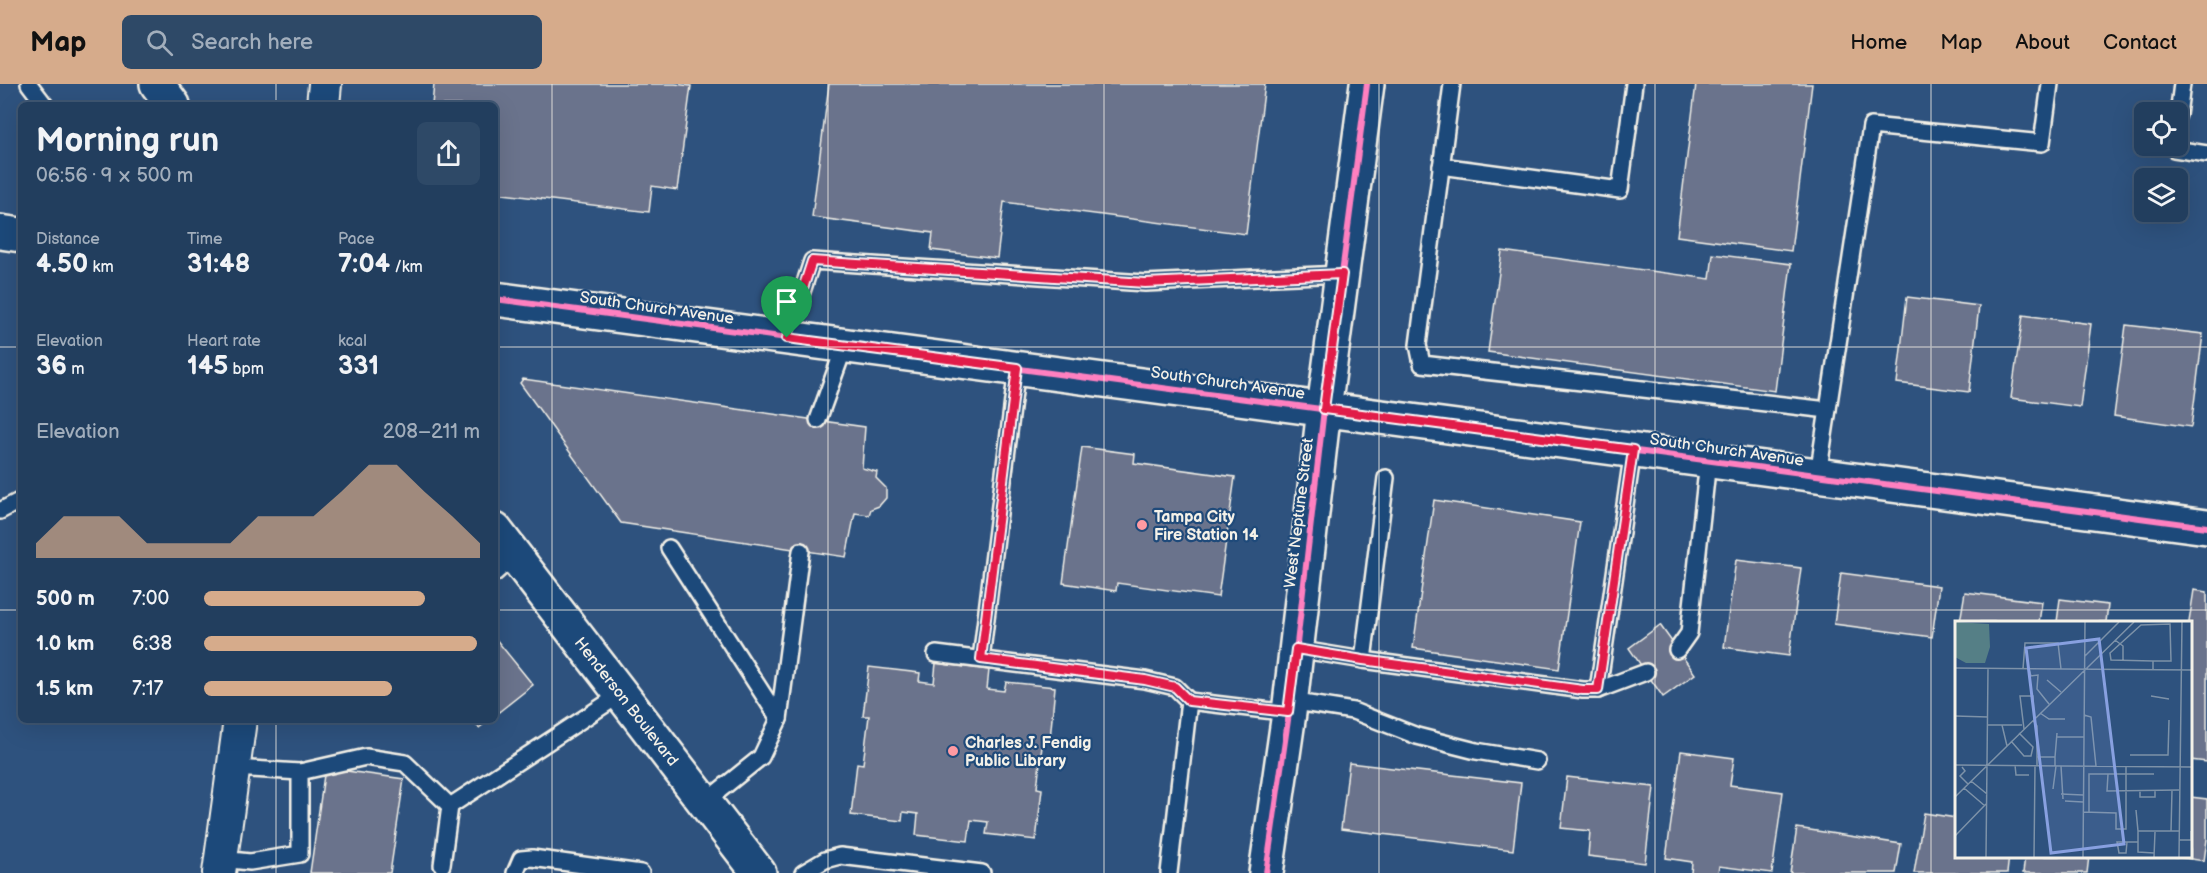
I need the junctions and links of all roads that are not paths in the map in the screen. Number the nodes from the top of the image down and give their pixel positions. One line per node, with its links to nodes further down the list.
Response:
1 (29, 84): 9 (lane)
2 (157, 84): 10 (street)
3 (325, 84): 11 (street)
4 (1366, 84): 18 (street, West Neptune Street)
5 (1452, 84): 15 (lane)
6 (1634, 84): 15 (lane)
7 (2050, 84): 24 (lane)
8 (2182, 84): 12 (lane)
9 (43, 102)
10 (171, 102)
11 (322, 102)
12 (2180, 102)
13 (2188, 151): 14 (lane)
14 (2207, 154)
15 (1441, 166): 24 (lane)
16 (0, 232): 17 (street)
17 (18, 235)
18 (1342, 274): 20 (lane); 23 (street, West Neptune Street)
19 (498, 299): 20 (street, South Church Avenue)
20 (787, 338): 21 (street, South Church Avenue)
21 (845, 345): 22 (street, South Church Avenue); 25 (lane)
22 (1017, 368): 23 (street, South Church Avenue); 40 (lane)
23 (1324, 409): 26 (street, South Church Avenue); 37 (street, West Neptune Street)
24 (1828, 410): 28 (lane)
25 (818, 420)
26 (1633, 450): 27 (street, South Church Avenue); 43 (lane)
27 (1708, 460): 28 (street, South Church Avenue); 38 (lane)
28 (1818, 475): 32 (street, South Church Avenue)
29 (1386, 478): 41 (lane)
30 (18, 502): 31 (lane)
31 (0, 511)
32 (2207, 526)
33 (498, 540): 36 (street, Henderson Boulevard)
34 (669, 548): 47 (lane)
35 (801, 550): 47 (lane)
36 (505, 564): 44 (street, Henderson Boulevard)
37 (1296, 649): 41 (lane); 46 (street, West Neptune Street)
38 (1677, 650)
39 (936, 654): 40 (lane)
40 (981, 659): 45 (lane)
41 (1363, 660): 43 (lane)
42 (1646, 672): 43 (lane)
43 (1598, 690)
44 (621, 693): 52 (street, Henderson Boulevard); 53 (lane)
45 (1189, 701): 46 (lane); 61 (lane)
46 (1289, 707): 49 (lane); 62 (street, West Neptune Street)
47 (779, 719): 52 (lane)
48 (240, 723): 50 (street)
49 (1537, 761)
50 (233, 768): 51 (lane); 55 (street)
51 (300, 772): 53 (lane); 55 (lane)
52 (705, 801): 58 (street, Henderson Boulevard)
53 (450, 806): 54 (lane)
54 (442, 865)
55 (220, 866)
56 (515, 873): 57 (lane)
57 (641, 873)
58 (759, 873)
59 (803, 873): 60 (lane)
60 (982, 873)
61 (1170, 873)
62 (1266, 873)

